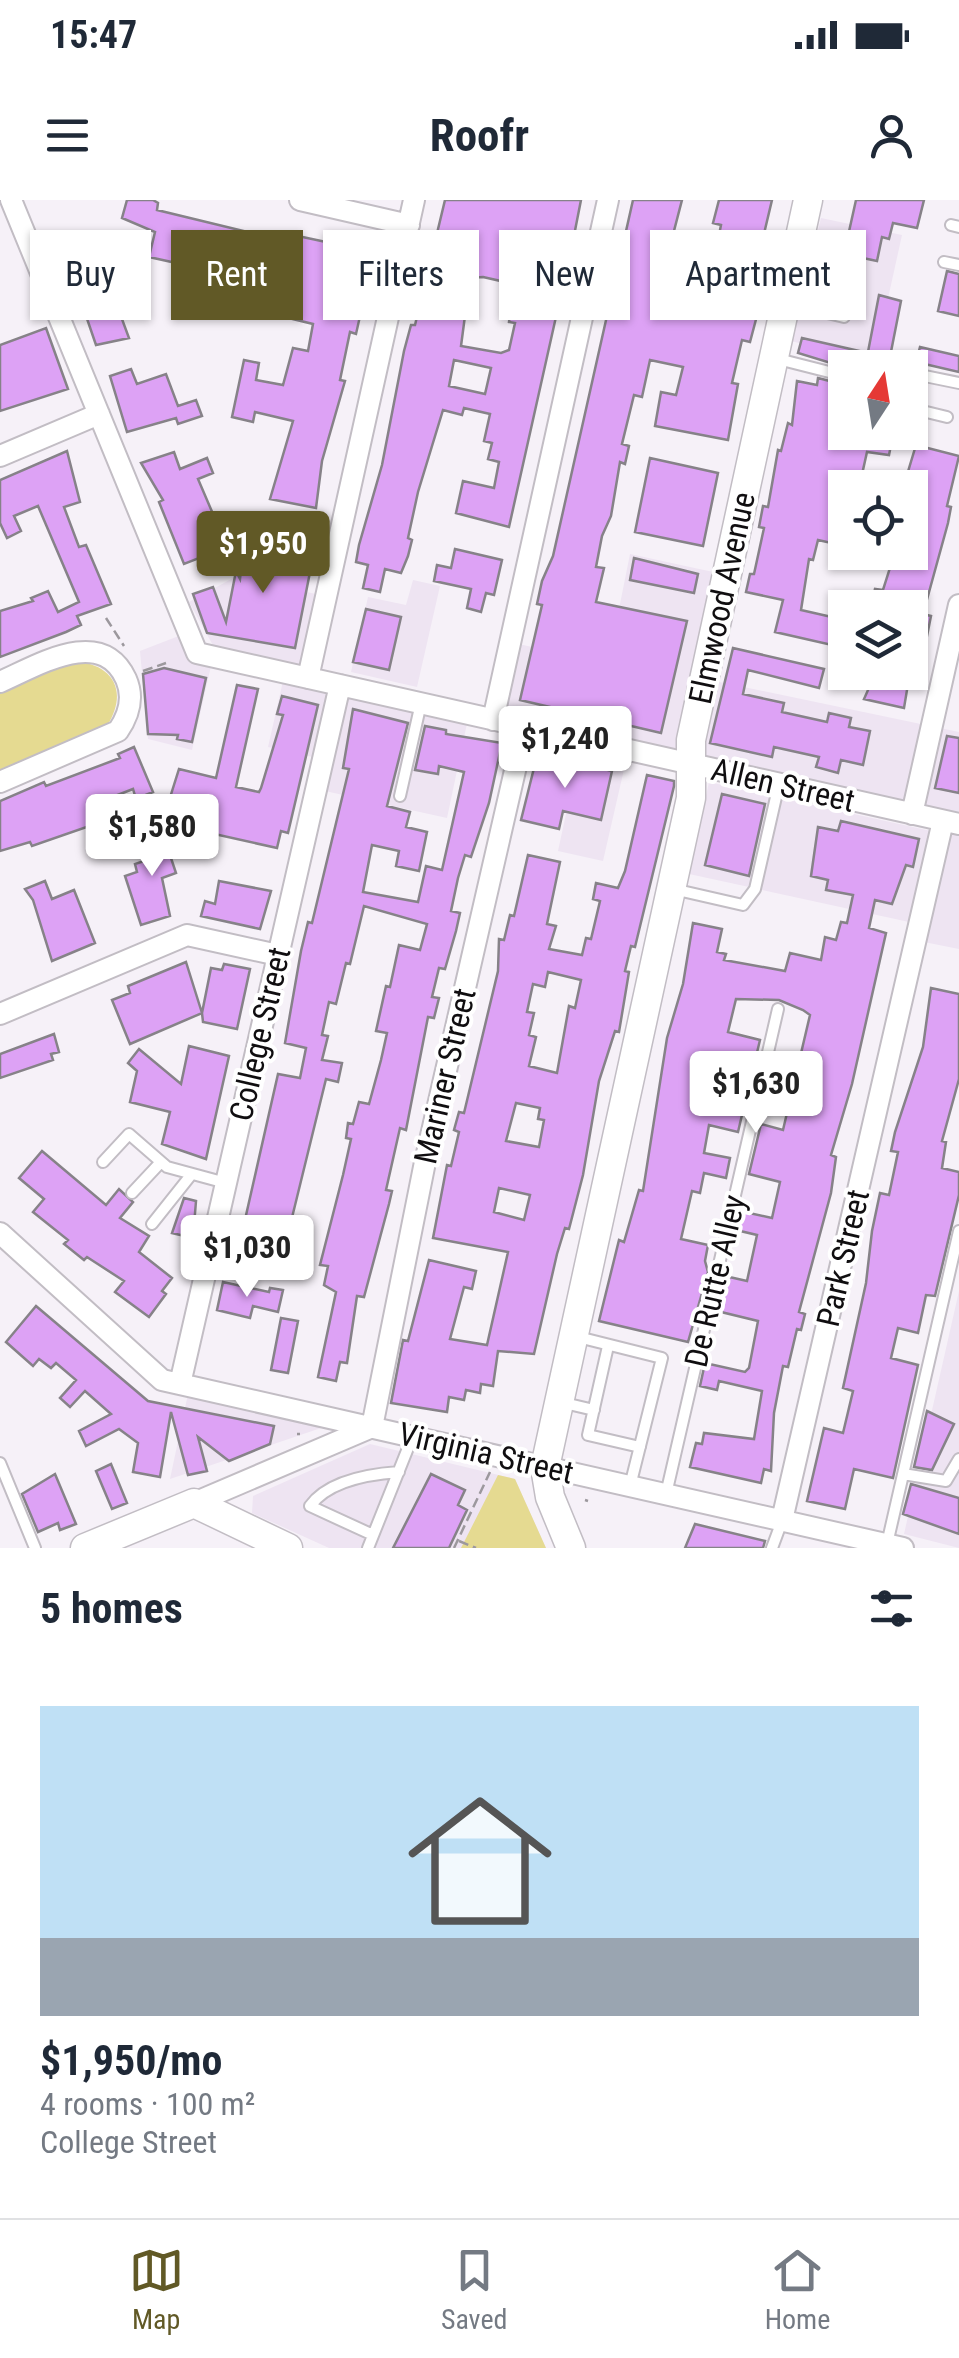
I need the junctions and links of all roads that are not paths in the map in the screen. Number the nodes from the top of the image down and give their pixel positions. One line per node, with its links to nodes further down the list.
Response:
1 (11, 200): 16 (street)
2 (300, 200): 6 (street)
3 (414, 200): 6 (street)
4 (608, 200): 24 (street)
5 (808, 200): 7 (street, Elmwood Avenue)
6 (408, 225): 20 (street)
7 (801, 230)
8 (944, 262): 9 (lane)
9 (959, 265)
10 (781, 320): 11 (street, Elmwood Avenue)
11 (773, 358): 12 (lane); 26 (street, Elmwood Avenue)
12 (828, 372)
13 (928, 377): 14 (lane)
14 (959, 384)
15 (928, 412): 17 (lane)
16 (99, 414): 18 (street); 20 (street, Allen Street)
17 (947, 417)
18 (0, 456)
19 (959, 605): 30 (street)
20 (308, 678): 22 (street, Allen Street)
21 (0, 682): 27 (street)
22 (340, 685): 23 (street, Allen Street); 33 (street, College Street)
23 (421, 703): 24 (street, Allen Street); 29 (lane)
24 (493, 720): 25 (street, Allen Street)
25 (525, 727): 26 (street, Allen Street); 49 (street, Mariner Street)
26 (692, 764): 28 (street, Allen Street); 32 (street, Elmwood Avenue)
27 (0, 782)
28 (779, 784): 30 (street, Allen Street); 32 (lane)
29 (400, 796)
30 (912, 814): 31 (street, Allen Street)
31 (951, 822): 60 (street, Park Street)
32 (672, 888): 44 (street, Elmwood Avenue)
33 (278, 955): 35 (street); 39 (street, College Street)
34 (778, 1009): 58 (lane, De Rutte Alley)
35 (0, 1014)
36 (104, 1162): 37 (lane)
37 (161, 1162): 38 (lane); 40 (lane)
38 (192, 1176): 39 (lane); 41 (lane)
39 (226, 1183): 46 (street, College Street)
40 (132, 1194)
41 (152, 1224)
42 (0, 1233): 46 (street)
43 (958, 1239): 56 (lane)
44 (574, 1336): 45 (lane); 47 (street, Elmwood Avenue)
45 (608, 1346): 48 (lane); 51 (lane)
46 (180, 1384): 49 (street)
47 (559, 1402): 48 (lane); 54 (street, Elmwood Avenue)
48 (594, 1410): 51 (lane)
49 (372, 1427): 50 (street, Virginia Street); 59 (street, Virginia Street)
50 (412, 1436): 54 (street, Virginia Street); 55 (lane)
51 (640, 1446): 57 (lane)
52 (959, 1458): 56 (lane)
53 (0, 1463): 65 (lane)
54 (545, 1466): 57 (street, Virginia Street); 69 (street)
55 (399, 1472): 61 (lane); 61 (lane)
56 (903, 1474): 64 (lane)
57 (630, 1486): 58 (street, Virginia Street)
58 (666, 1494): 60 (street, Virginia Street)
59 (194, 1503): 66 (street, Virginia Street); 67 (street)
60 (782, 1520): 62 (street, Virginia Street); 70 (lane)
61 (373, 1536): 68 (lane)
62 (824, 1539): 63 (street, Virginia Street)
63 (856, 1543): 64 (street, Virginia Street)
64 (895, 1546)
65 (35, 1548)
66 (84, 1548)
67 (288, 1548)
68 (368, 1548)
69 (570, 1548)
70 (772, 1548)

